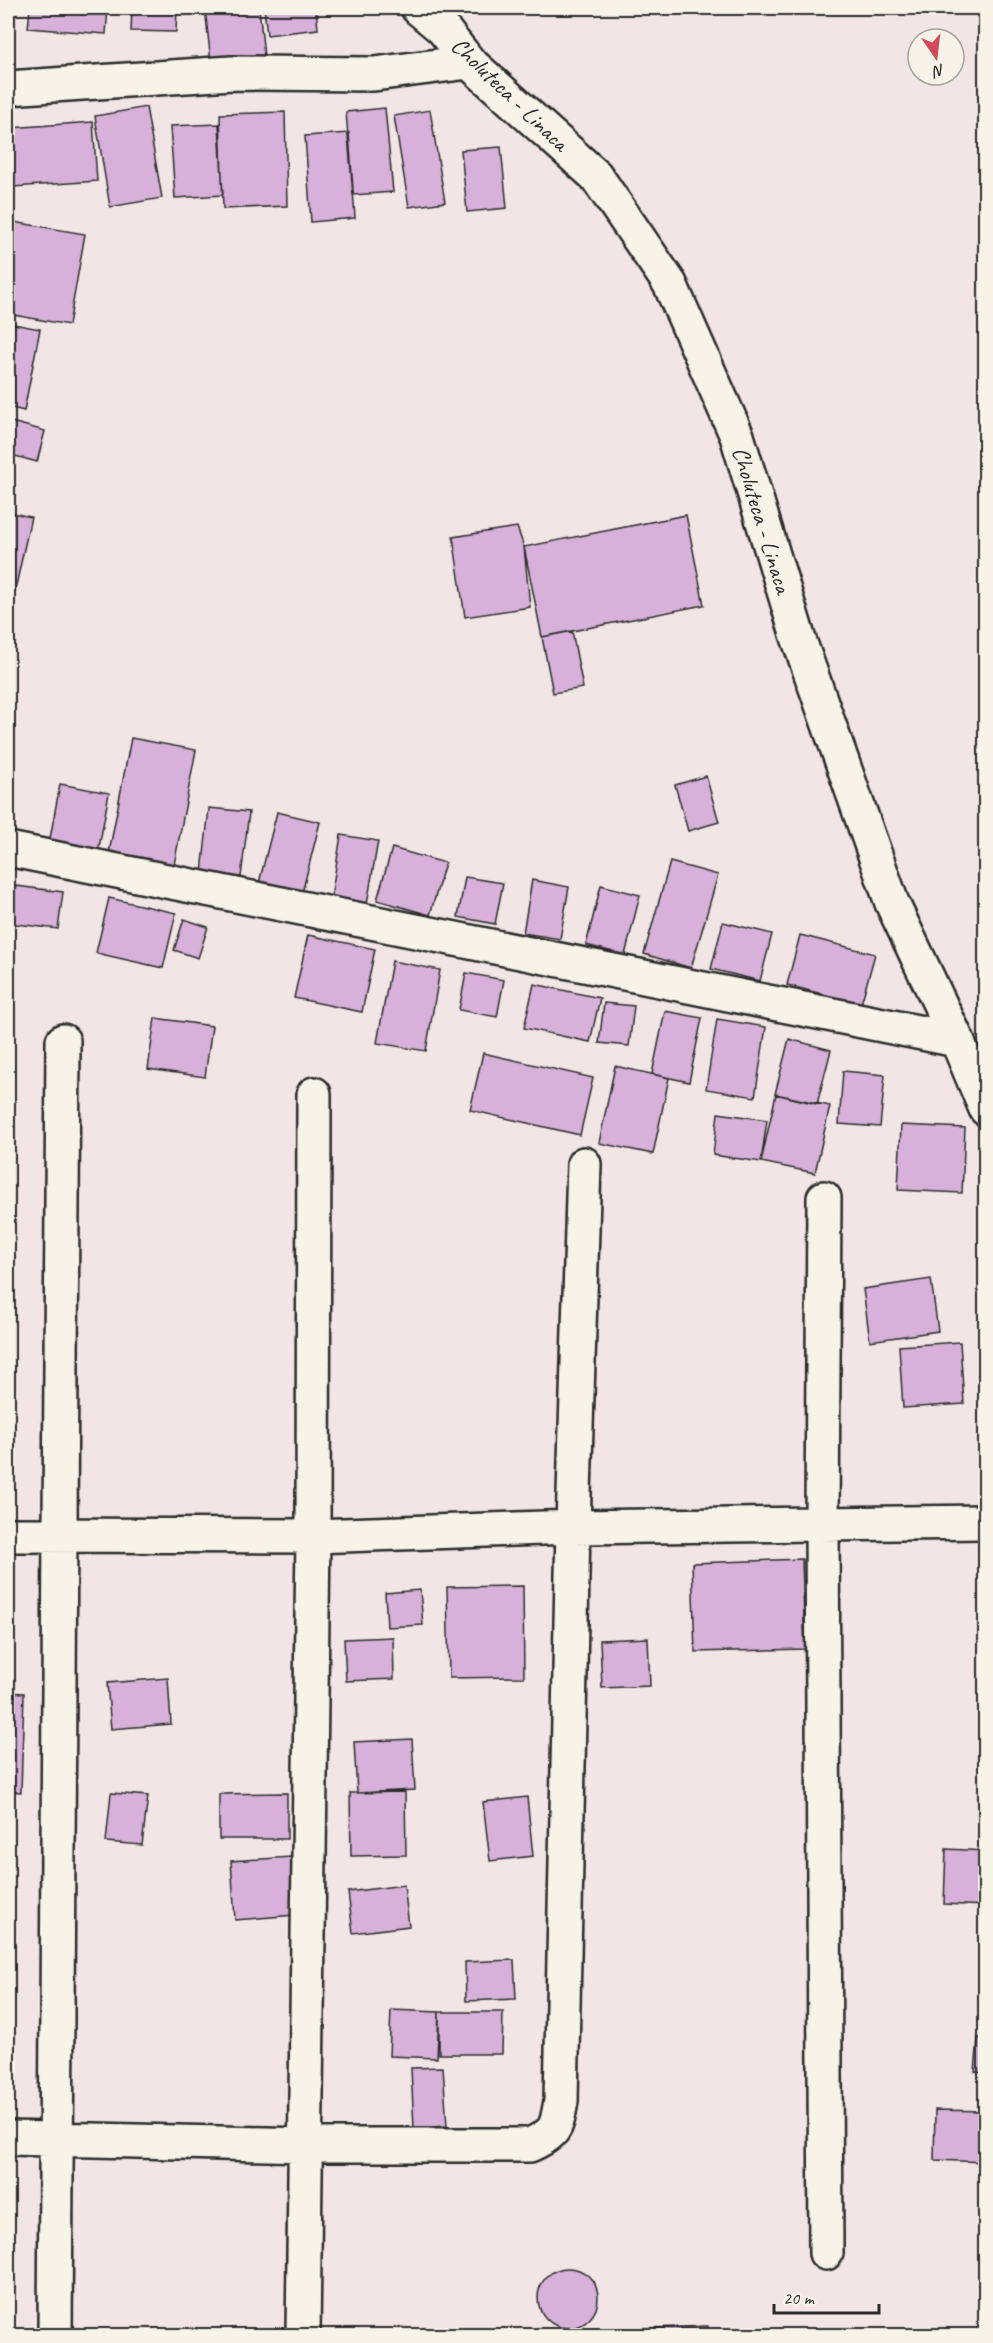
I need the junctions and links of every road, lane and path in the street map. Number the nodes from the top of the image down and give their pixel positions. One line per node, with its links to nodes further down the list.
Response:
1 (418, 8): 2 (street, Choluteca - Linaca)
2 (469, 62): 3 (street); 5 (street, Choluteca - Linaca)
3 (8, 88)
4 (8, 849): 5 (street)
5 (957, 1040): 8 (street, Choluteca - Linaca)
6 (63, 1041): 14 (street)
7 (314, 1094): 16 (street)
8 (986, 1109)
9 (584, 1164): 13 (street)
10 (824, 1198): 12 (street)
11 (986, 1522): 12 (street)
12 (822, 1524): 13 (street); 20 (street)
13 (573, 1527): 16 (street); 19 (street)
14 (59, 1534): 15 (street); 16 (street); 18 (street)
15 (8, 1535)
16 (313, 1536): 19 (street)
17 (8, 2138): 18 (street)
18 (55, 2139): 19 (street); 21 (street)
19 (306, 2145): 22 (street)
20 (826, 2253)
21 (55, 2336)
22 (303, 2336)

